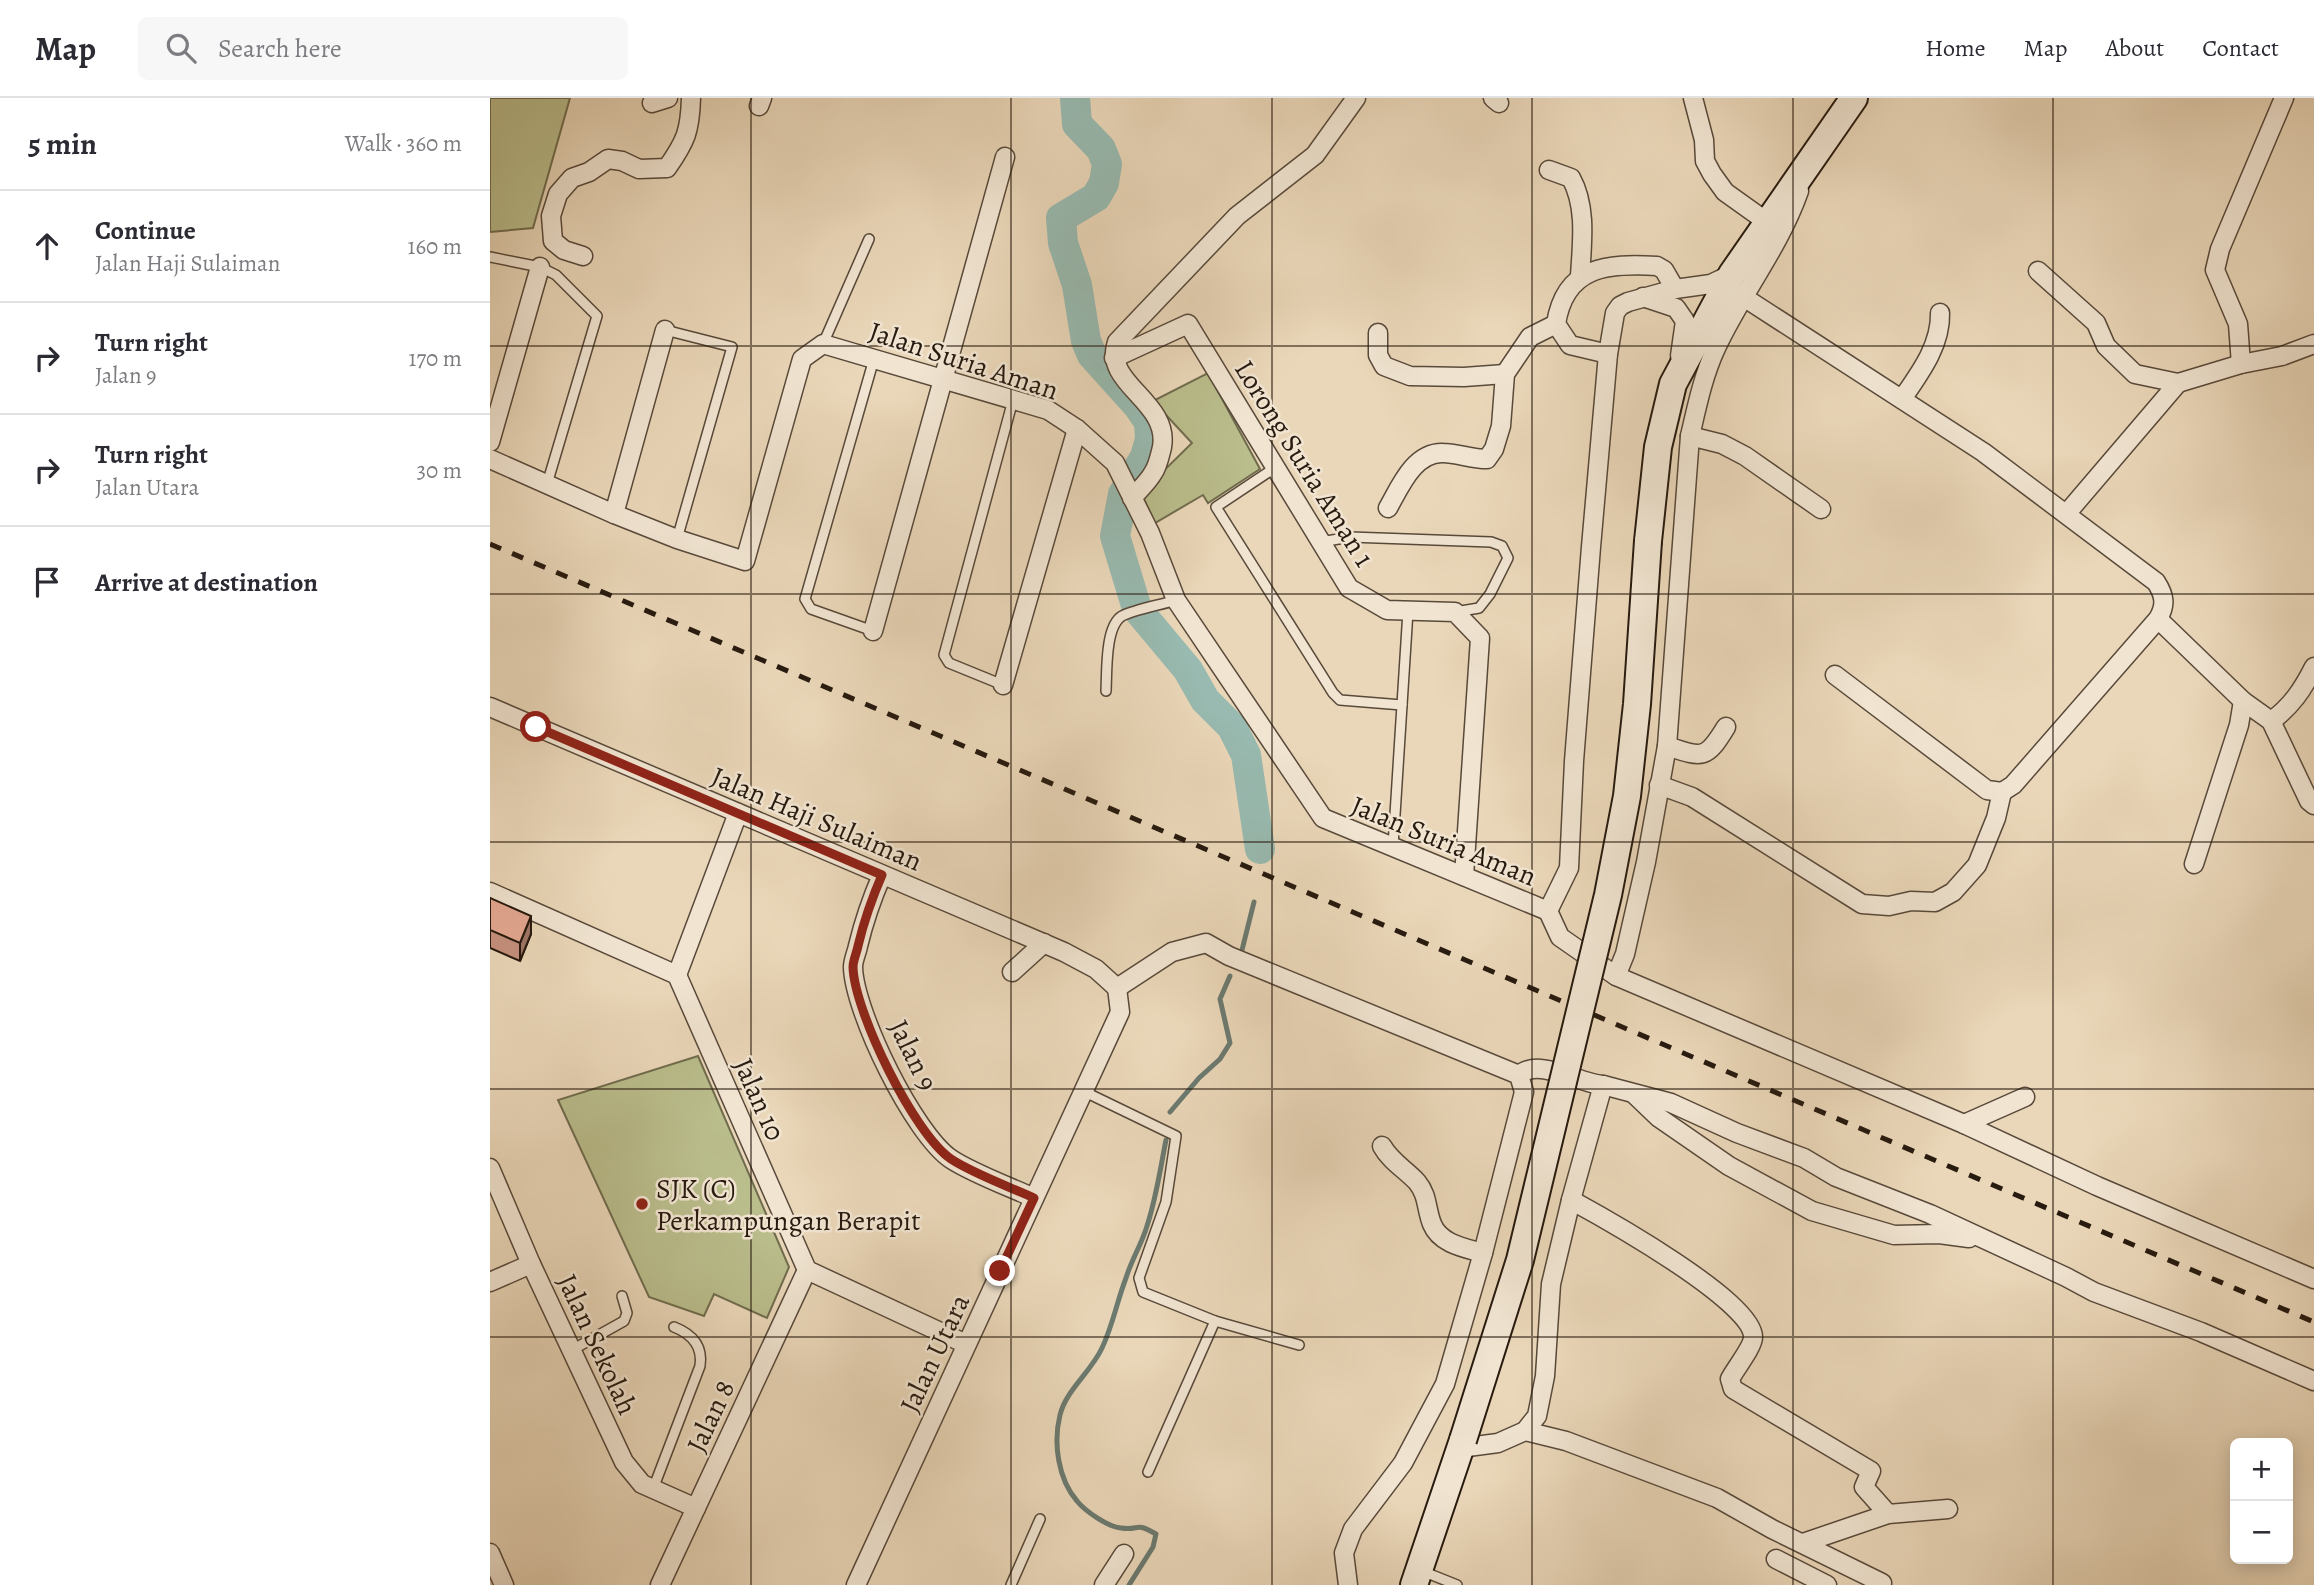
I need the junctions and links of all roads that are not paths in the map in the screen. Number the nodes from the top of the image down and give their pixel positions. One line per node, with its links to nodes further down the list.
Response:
1 (691, 98): 11 (street)
2 (1356, 98): 27 (street)
3 (1693, 98): 9 (street)
4 (1854, 98): 7 (street)
5 (2284, 98): 29 (street)
6 (1005, 158): 31 (street)
7 (1807, 168): 9 (street); 19 (street)
8 (1549, 170): 16 (street)
9 (1767, 222): 15 (street)
10 (869, 239): 24 (lane)
11 (583, 256)
12 (490, 257): 13 (lane)
13 (540, 267): 38 (street); 41 (lane)
14 (2038, 271): 32 (street)
15 (1732, 274): 17 (street, Jalan Suria Aman); 33 (street)
16 (1580, 276): 17 (street); 21 (street)
17 (1675, 289): 18 (street, Jalan Suria Aman)
18 (1643, 297): 26 (street, Jalan Suria Aman); 33 (street)
19 (1745, 298): 34 (street); 37 (street)
20 (1940, 313): 34 (street)
21 (1556, 324): 26 (street); 30 (street)
22 (665, 330): 46 (street); 47 (lane)
23 (1378, 333): 30 (street)
24 (823, 344): 28 (street, Jalan Suria Aman); 47 (street)
25 (2314, 344): 29 (street)
26 (1608, 354): 73 (street, Jalan Suria Aman)
27 (1114, 358): 40 (street, Lorong Suria Aman 1); 42 (street)
28 (874, 359): 31 (street, Jalan Suria Aman); 53 (lane)
29 (2241, 364): 32 (street)
30 (1505, 374): 43 (street)
31 (943, 379): 35 (street, Jalan Suria Aman); 53 (street)
32 (2178, 383): 45 (street)
33 (1673, 384): 103 (street, bridge)
34 (1902, 399): 45 (street)
35 (1013, 400): 36 (street, Jalan Suria Aman); 56 (lane)
36 (1077, 429): 42 (street, Jalan Suria Aman); 56 (street)
37 (1690, 436): 44 (street); 63 (street)
38 (490, 442)
39 (490, 459): 41 (street)
40 (1276, 467): 48 (street, Lorong Suria Aman 1); 59 (lane)
41 (547, 484): 46 (street)
42 (1132, 498): 49 (street, Jalan Suria Aman)
43 (1388, 508)
44 (1821, 509)
45 (2067, 513): 52 (street)
46 (614, 514): 47 (street)
47 (677, 539)
48 (1321, 542): 50 (street, Lorong Suria Aman 1); 51 (lane)
49 (1177, 600): 57 (lane); 68 (street, Jalan Suria Aman)
50 (1408, 611): 51 (street, Lorong Suria Aman 1); 59 (lane)
51 (1455, 612): 71 (street)
52 (2158, 619): 58 (street); 65 (street)
53 (873, 631)
54 (2314, 667): 61 (street)
55 (1835, 675): 65 (street)
56 (1003, 685)
57 (1106, 691)
58 (2243, 701): 61 (street); 69 (street)
59 (1402, 705): 68 (lane)
60 (490, 707): 67 (street, Jalan Haji Sulaiman)
61 (2271, 720): 66 (street)
62 (1726, 727): 63 (street)
63 (1667, 746): 64 (street)
64 (1659, 785): 65 (street); 77 (street)
65 (2002, 792)
66 (2314, 805)
67 (738, 813): 70 (street, Jalan Haji Sulaiman); 76 (street)
68 (1393, 846): 71 (street, Jalan Suria Aman)
69 (2194, 864)
70 (882, 875): 74 (street, Jalan Haji Sulaiman); 87 (street, Jalan 9)
71 (1464, 876): 73 (street, Jalan Suria Aman)
72 (490, 892): 76 (street)
73 (1548, 911): 77 (street)
74 (1044, 943): 75 (street); 78 (street, Jalan Haji Sulaiman)
75 (1012, 972)
76 (677, 975): 92 (street, Jalan 10)
77 (1616, 976): 84 (street)
78 (1117, 988): 79 (street); 81 (street, Jalan Utara)
79 (1519, 1075): 80 (street); 90 (street)
80 (1603, 1085): 82 (street); 88 (street)
81 (1083, 1091): 87 (street, Jalan Utara); 96 (lane)
82 (1634, 1094): 89 (street); 89 (street)
83 (2025, 1097): 84 (street)
84 (1964, 1124): 93 (street)
85 (1382, 1146): 90 (street)
86 (490, 1168): 91 (street, Jalan Sekolah)
87 (1034, 1198): 98 (street, Jalan Utara)
88 (1571, 1200): 102 (street); 108 (street)
89 (1984, 1240): 101 (street)
90 (1483, 1253): 116 (street)
91 (531, 1264): 94 (street); 100 (street, Jalan Sekolah)
92 (807, 1270): 98 (street); 106 (street, Jalan 8)
93 (2314, 1279)
94 (490, 1282)
95 (621, 1296): 100 (lane)
96 (1215, 1321): 99 (lane); 104 (lane)
97 (674, 1327): 105 (lane)
98 (966, 1344): 119 (street, Jalan Utara)
99 (1299, 1345)
100 (572, 1350): 105 (street, Jalan Sekolah)
101 (2314, 1381)
102 (1525, 1431): 103 (street); 110 (street)
103 (1462, 1444): 114 (street)
104 (1148, 1472)
105 (653, 1489): 106 (street, Jalan Sekolah)
106 (696, 1508): 118 (street, Jalan 8)
107 (1948, 1509): 108 (street)
108 (1888, 1514): 110 (street)
109 (1040, 1519): 120 (lane)
110 (1803, 1543): 115 (street)
111 (1124, 1554): 121 (street)
112 (491, 1559): 117 (street)
113 (1776, 1559): 123 (street)
114 (1417, 1578): 122 (lane)
115 (1882, 1583)
116 (1349, 1584)
117 (504, 1585)
118 (660, 1585)
119 (856, 1585)
120 (1011, 1585)
121 (1104, 1585)
122 (1457, 1585)
123 (1827, 1585)

